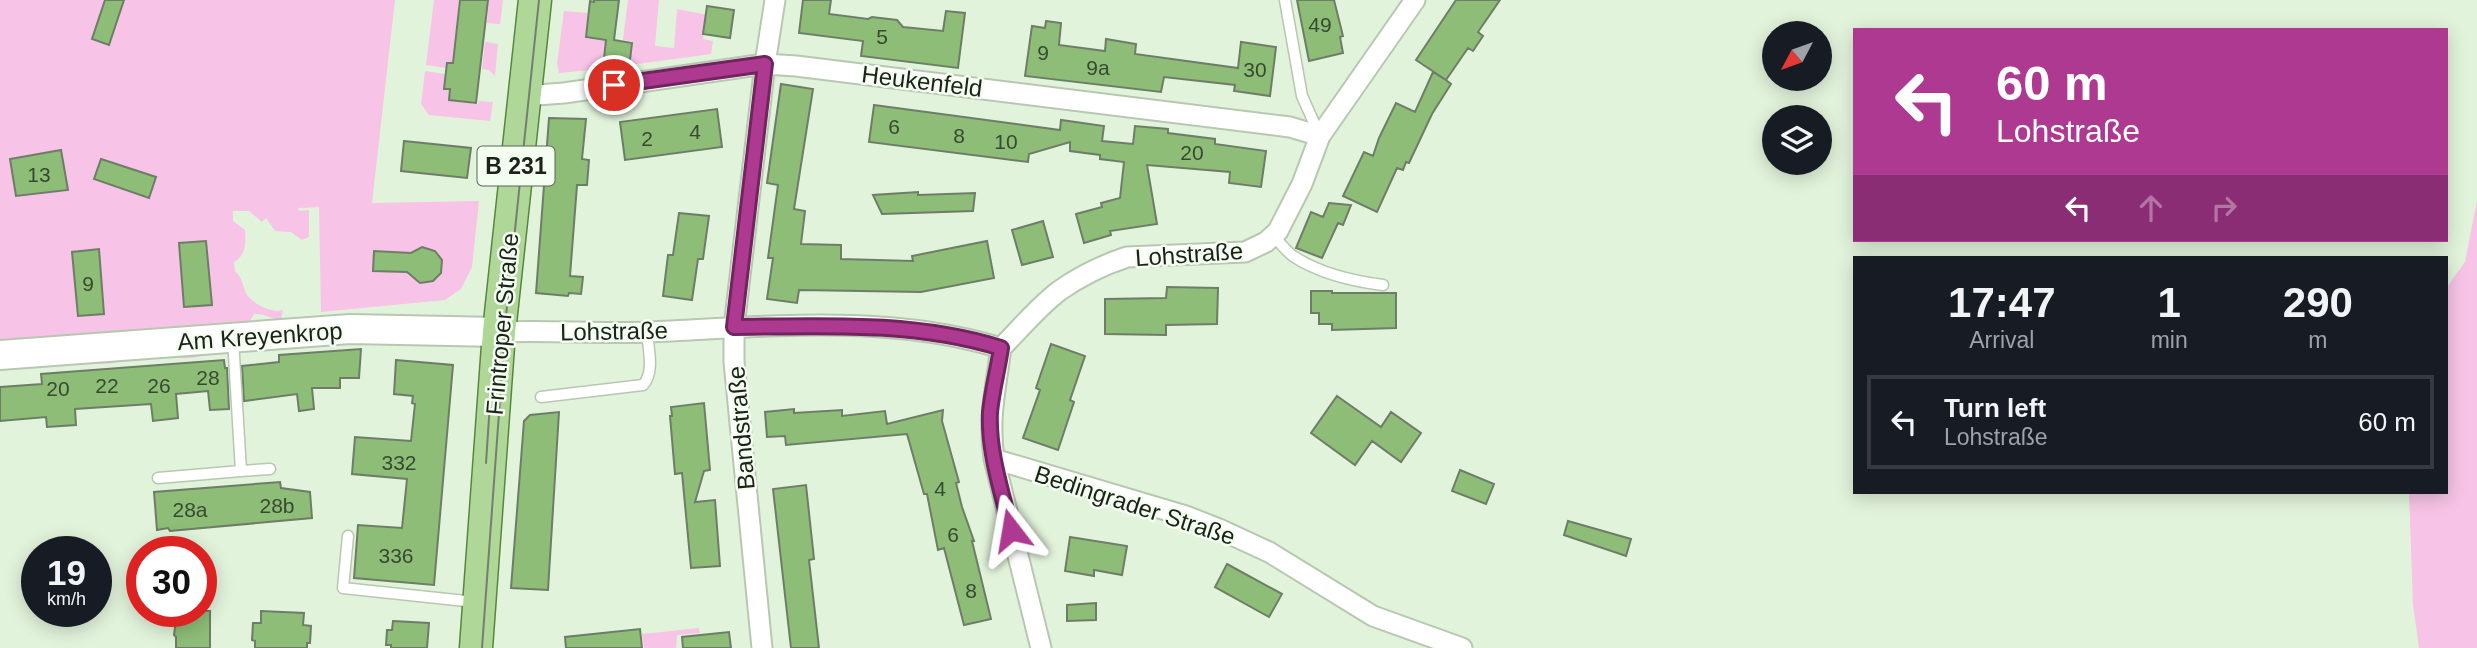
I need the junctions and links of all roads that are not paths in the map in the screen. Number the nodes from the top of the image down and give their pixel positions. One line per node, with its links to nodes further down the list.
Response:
1 (535, 0): 6 (main road, Frintroper Straße / B 231)
2 (775, 0): 5 (street, Bandstraße)
3 (1285, 0): 7 (lane)
4 (1415, 0): 7 (street, Lohstraße)
5 (765, 64): 6 (street, Heukenfeld); 7 (street, Heukenfeld); 10 (street, Bandstraße)
6 (523, 96): 11 (main road, Frintroper Straße / B 231)
7 (1321, 136): 8 (street, Lohstraße)
8 (1274, 236): 9 (lane); 14 (street, Lohstraße)
9 (1383, 285)
10 (734, 327): 12 (street, Lohstraße); 14 (street, Lohstraße); 24 (street, Bandstraße)
11 (510, 332): 12 (street, Lohstraße); 13 (main road, Am Kreyenkrop); 22 (main road, Frintroper Straße / B 231)
12 (648, 332): 16 (lane)
13 (233, 338): 15 (main road, Am Kreyenkrop); 19 (lane)
14 (1001, 348): 17 (street)
15 (0, 355)
16 (541, 397)
17 (994, 459): 25 (street); 26 (street, Bedingrader Straße)
18 (270, 469): 19 (lane)
19 (241, 471): 20 (lane)
20 (158, 478)
21 (348, 536): 22 (lane)
22 (479, 603): 23 (main road, Frintroper Straße / B 231)
23 (476, 648)
24 (762, 648)
25 (1041, 648)
26 (1462, 648)

